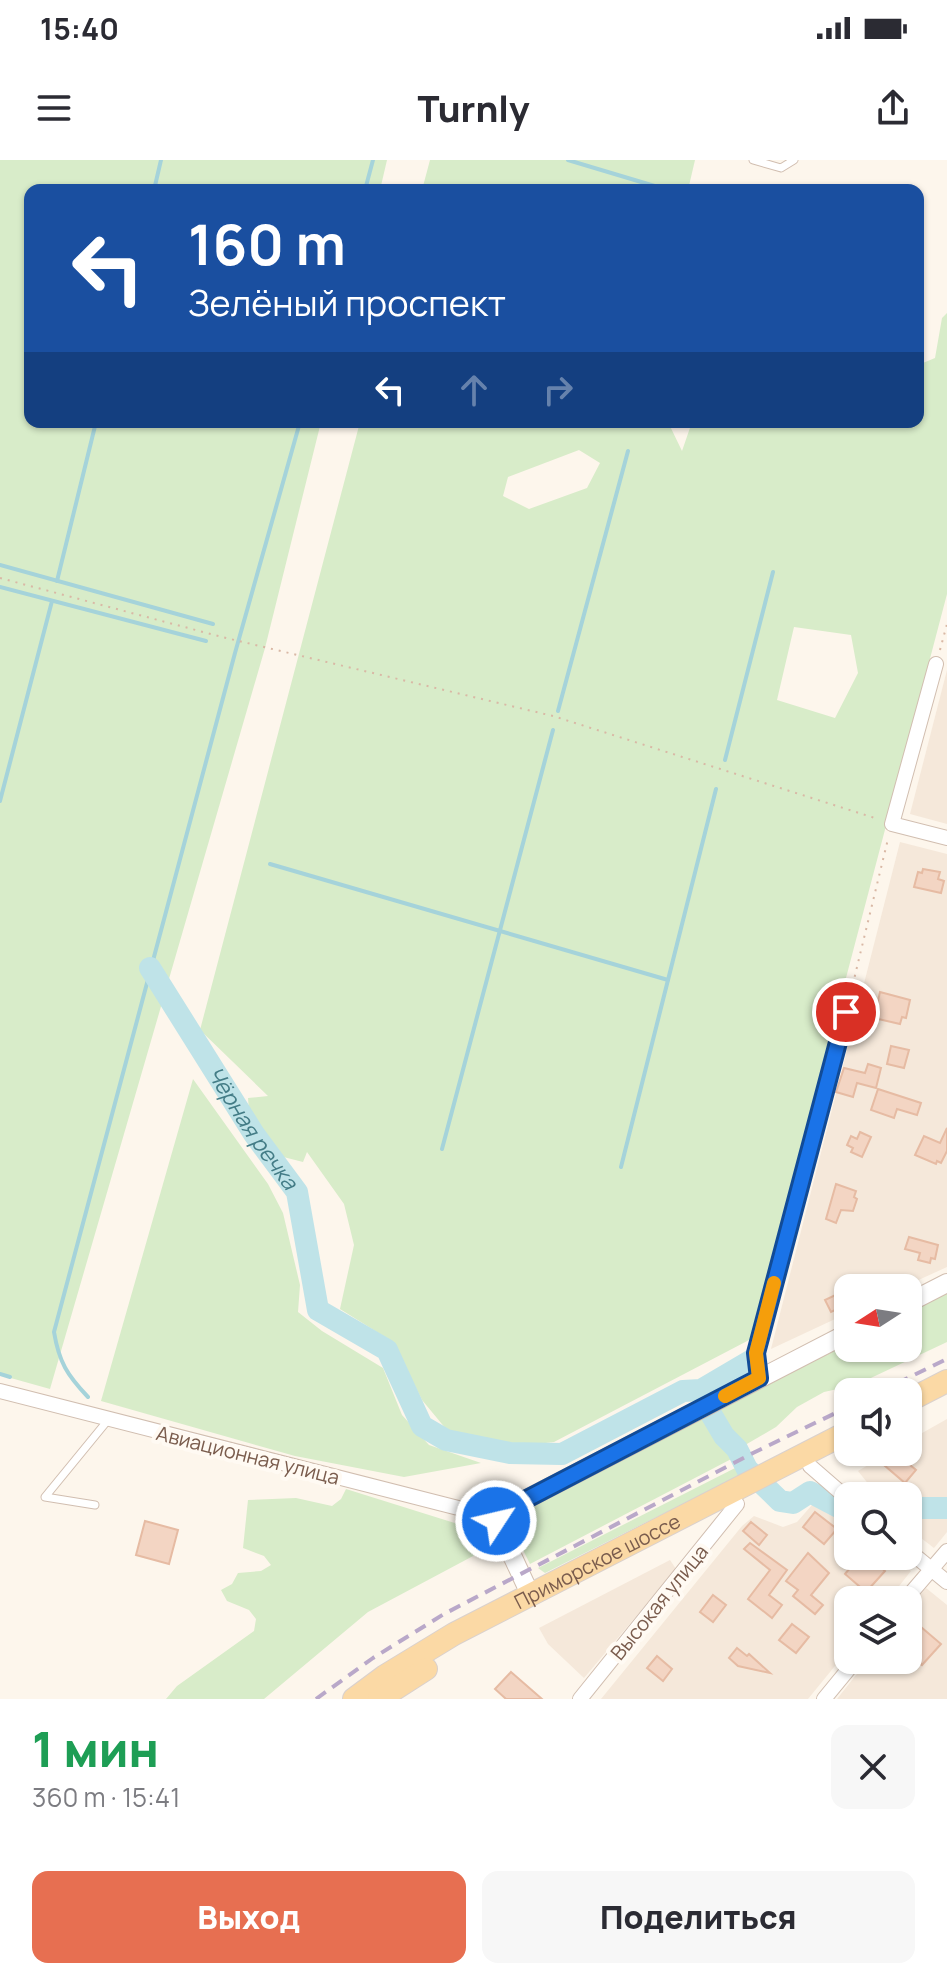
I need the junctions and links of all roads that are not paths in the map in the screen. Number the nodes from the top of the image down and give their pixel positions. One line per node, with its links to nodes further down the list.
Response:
1 (753, 160): 2 (lane)
2 (794, 160)
3 (936, 664): 4 (street)
4 (947, 838)
5 (846, 1012): 9 (street)
6 (947, 1283): 7 (street)
7 (922, 1296)
8 (834, 1340): 9 (street)
9 (759, 1378): 22 (street)
10 (947, 1381): 12 (main road)
11 (0, 1391): 15 (street, Авиационная улица)
12 (922, 1394)
13 (947, 1397): 14 (main road)
14 (922, 1409)
15 (108, 1420): 21 (lane); 22 (street, Авиационная улица)
16 (834, 1440): 20 (main road, Приморское шоссе)
17 (834, 1454): 18 (main road, Приморское шоссе)
18 (810, 1466): 19 (street); 20 (main road, Приморское шоссе)
19 (834, 1487)
20 (753, 1489): 28 (main road, Приморское шоссе); 30 (main road, Приморское шоссе); 32 (street, Высокая улица)
21 (95, 1505)
22 (496, 1521): 28 (street)
23 (947, 1551): 25 (street)
24 (922, 1562): 25 (street)
25 (931, 1569): 26 (street); 27 (street)
26 (947, 1582)
27 (917, 1586)
28 (530, 1594): 31 (main road, Приморское шоссе)
29 (845, 1674): 33 (street)
30 (391, 1696)
31 (354, 1699)
32 (580, 1699)
33 (824, 1699)

